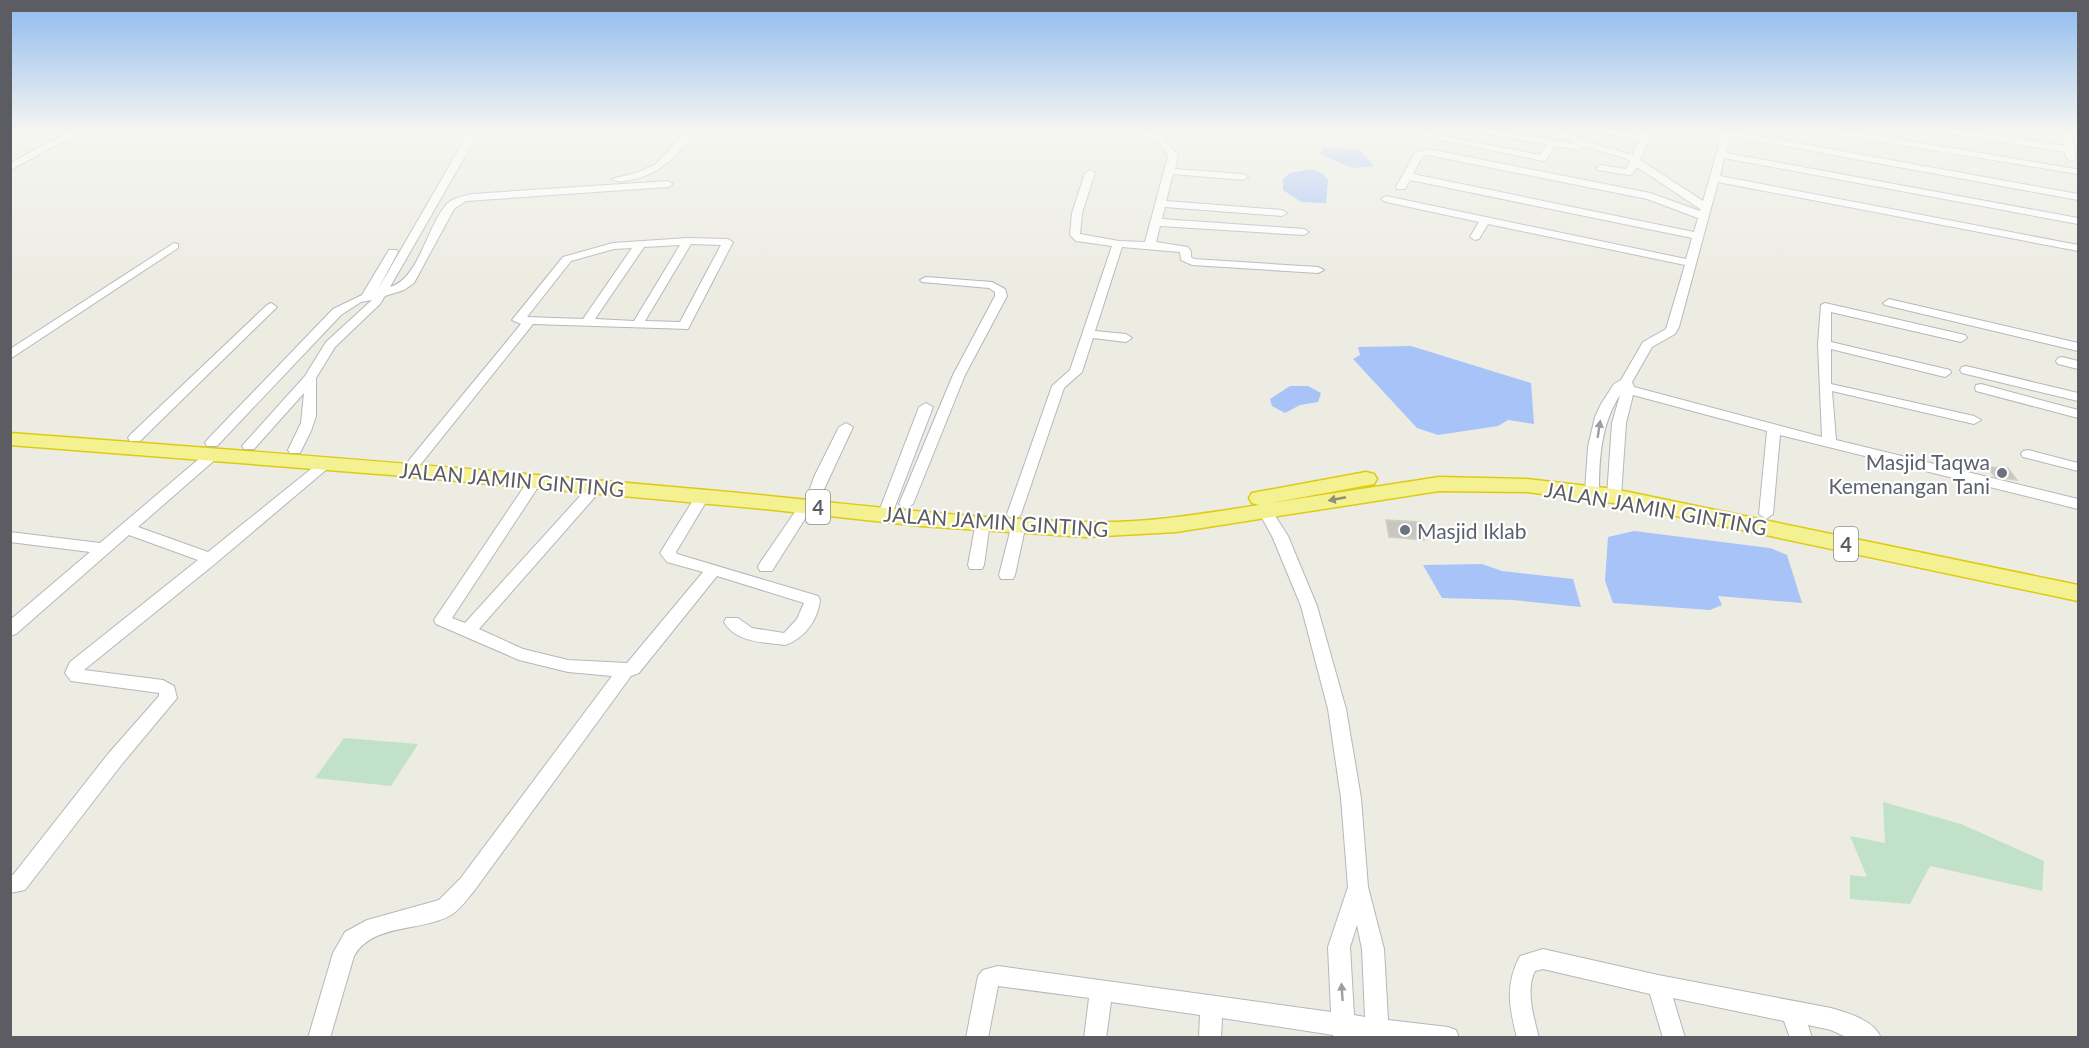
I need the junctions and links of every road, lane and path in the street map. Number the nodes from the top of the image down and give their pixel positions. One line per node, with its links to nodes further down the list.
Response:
1 (435, 181): 36 (street)
2 (446, 181): 14 (street)
3 (590, 181): 14 (street)
4 (1087, 181): 27 (street)
5 (1166, 181): 17 (street)
6 (1404, 181): 25 (street)
7 (1574, 181): 19 (street)
8 (1665, 181): 19 (street)
9 (1713, 181): 19 (street)
10 (1729, 181): 31 (street)
11 (1862, 181): 21 (street)
12 (1991, 181): 15 (street)
13 (668, 184): 35 (street)
14 (438, 196): 35 (street)
15 (2079, 197)
16 (1386, 199): 20 (street)
17 (1160, 204): 18 (street); 22 (street)
18 (1282, 213)
19 (1706, 213): 25 (street)
20 (1485, 220): 24 (street); 32 (street)
21 (2079, 221)
22 (1155, 222): 23 (street); 28 (street)
23 (1304, 232)
24 (1475, 237)
25 (1699, 237): 32 (street)
26 (688, 241): 30 (street); 41 (street); 41 (street)
27 (1119, 244): 28 (street); 42 (street)
28 (1150, 245): 33 (street)
29 (174, 246): 47 (street)
30 (639, 246): 39 (street); 40 (street)
31 (2079, 248)
32 (1690, 263): 53 (street)
33 (1318, 270)
34 (926, 280): 78 (street)
35 (382, 292): 36 (street); 52 (street)
36 (368, 296): 66 (street)
37 (1890, 303): 46 (street)
38 (271, 307): 63 (street)
39 (530, 320): 40 (street); 69 (street)
40 (586, 322): 41 (street)
41 (637, 325)
42 (1089, 334): 43 (street); 81 (street)
43 (1126, 338)
44 (1961, 338): 45 (street)
45 (1824, 344): 51 (street); 54 (street)
46 (2079, 347)
47 (10, 355)
48 (2062, 361): 49 (street)
49 (2079, 365)
50 (1966, 370): 56 (street)
51 (1945, 373)
52 (310, 378): 65 (street); 67 (street)
53 (1625, 386): 61 (street); 74 (street); 74 (street, one-way to 53)
54 (1825, 386): 59 (street); 64 (street)
55 (1981, 388): 58 (street)
56 (2079, 397)
57 (926, 407): 78 (street)
58 (2079, 414)
59 (1974, 420)
60 (846, 428): 76 (street)
61 (1774, 429): 64 (street); 80 (street)
62 (12, 438): 63 (highway, JALAN JAMIN GINTING / 4); 66 (highway, JALAN JAMIN GINTING / 4)
63 (135, 438): 66 (highway, JALAN JAMIN GINTING / 4)
64 (1829, 442): 77 (street)
65 (249, 446): 66 (highway, JALAN JAMIN GINTING / 4); 67 (highway, JALAN JAMIN GINTING / 4)
66 (212, 449): 70 (highway, JALAN JAMIN GINTING / 4); 83 (street)
67 (295, 450): 69 (highway, JALAN JAMIN GINTING / 4)
68 (2028, 454): 71 (street)
69 (415, 462): 76 (highway, JALAN JAMIN GINTING / 4)
70 (326, 464): 72 (highway, JALAN JAMIN GINTING / 4); 86 (street)
71 (2079, 466)
72 (535, 481): 73 (highway, JALAN JAMIN GINTING / 4); 95 (street)
73 (596, 487): 75 (highway, JALAN JAMIN GINTING / 4); 95 (street)
74 (1603, 490): 79 (highway, JALAN JAMIN GINTING / 4, one-way to 79); 80 (highway, JALAN JAMIN GINTING / 4); 81 (highway, JALAN JAMIN GINTING / 4); 92 (highway, JALAN JAMIN GINTING / 4)
75 (702, 497): 76 (highway, JALAN JAMIN GINTING / 4); 89 (street)
76 (810, 501): 78 (highway, JALAN JAMIN GINTING / 4); 88 (street)
77 (2079, 504)
78 (893, 507): 81 (highway, JALAN JAMIN GINTING / 4); 82 (highway, JALAN JAMIN GINTING / 4)
79 (1271, 511): 81 (highway, JALAN JAMIN GINTING / 4); 98 (street)
80 (1766, 514): 91 (highway, JALAN JAMIN GINTING / 4)
81 (1017, 519): 82 (highway, JALAN JAMIN GINTING / 4); 90 (street)
82 (983, 522): 87 (street)
83 (129, 529): 85 (street); 86 (street)
84 (10, 537): 85 (street)
85 (104, 549): 94 (street)
86 (211, 559): 97 (street)
87 (976, 565)
88 (766, 567)
89 (714, 570): 93 (street); 96 (street)
90 (1007, 575)
91 (2079, 581)
92 (2079, 593)
93 (732, 622)
94 (10, 630)
95 (468, 631): 96 (street)
96 (625, 671): 105 (street)
97 (10, 884)
98 (1358, 887): 103 (street, one-way to 98); 104 (street)
99 (1658, 985): 102 (street); 110 (street); 111 (street)
100 (1101, 989): 101 (street); 106 (street); 107 (street)
101 (1211, 1005): 103 (street); 108 (street)
102 (1792, 1011): 112 (street); 113 (street)
103 (1344, 1031): 104 (street)
104 (1376, 1034): 109 (street)
105 (319, 1038)
106 (977, 1038)
107 (1095, 1038)
108 (1210, 1038)
109 (1449, 1038)
110 (1528, 1038)
111 (1674, 1038)
112 (1801, 1038)
113 (1870, 1038)

